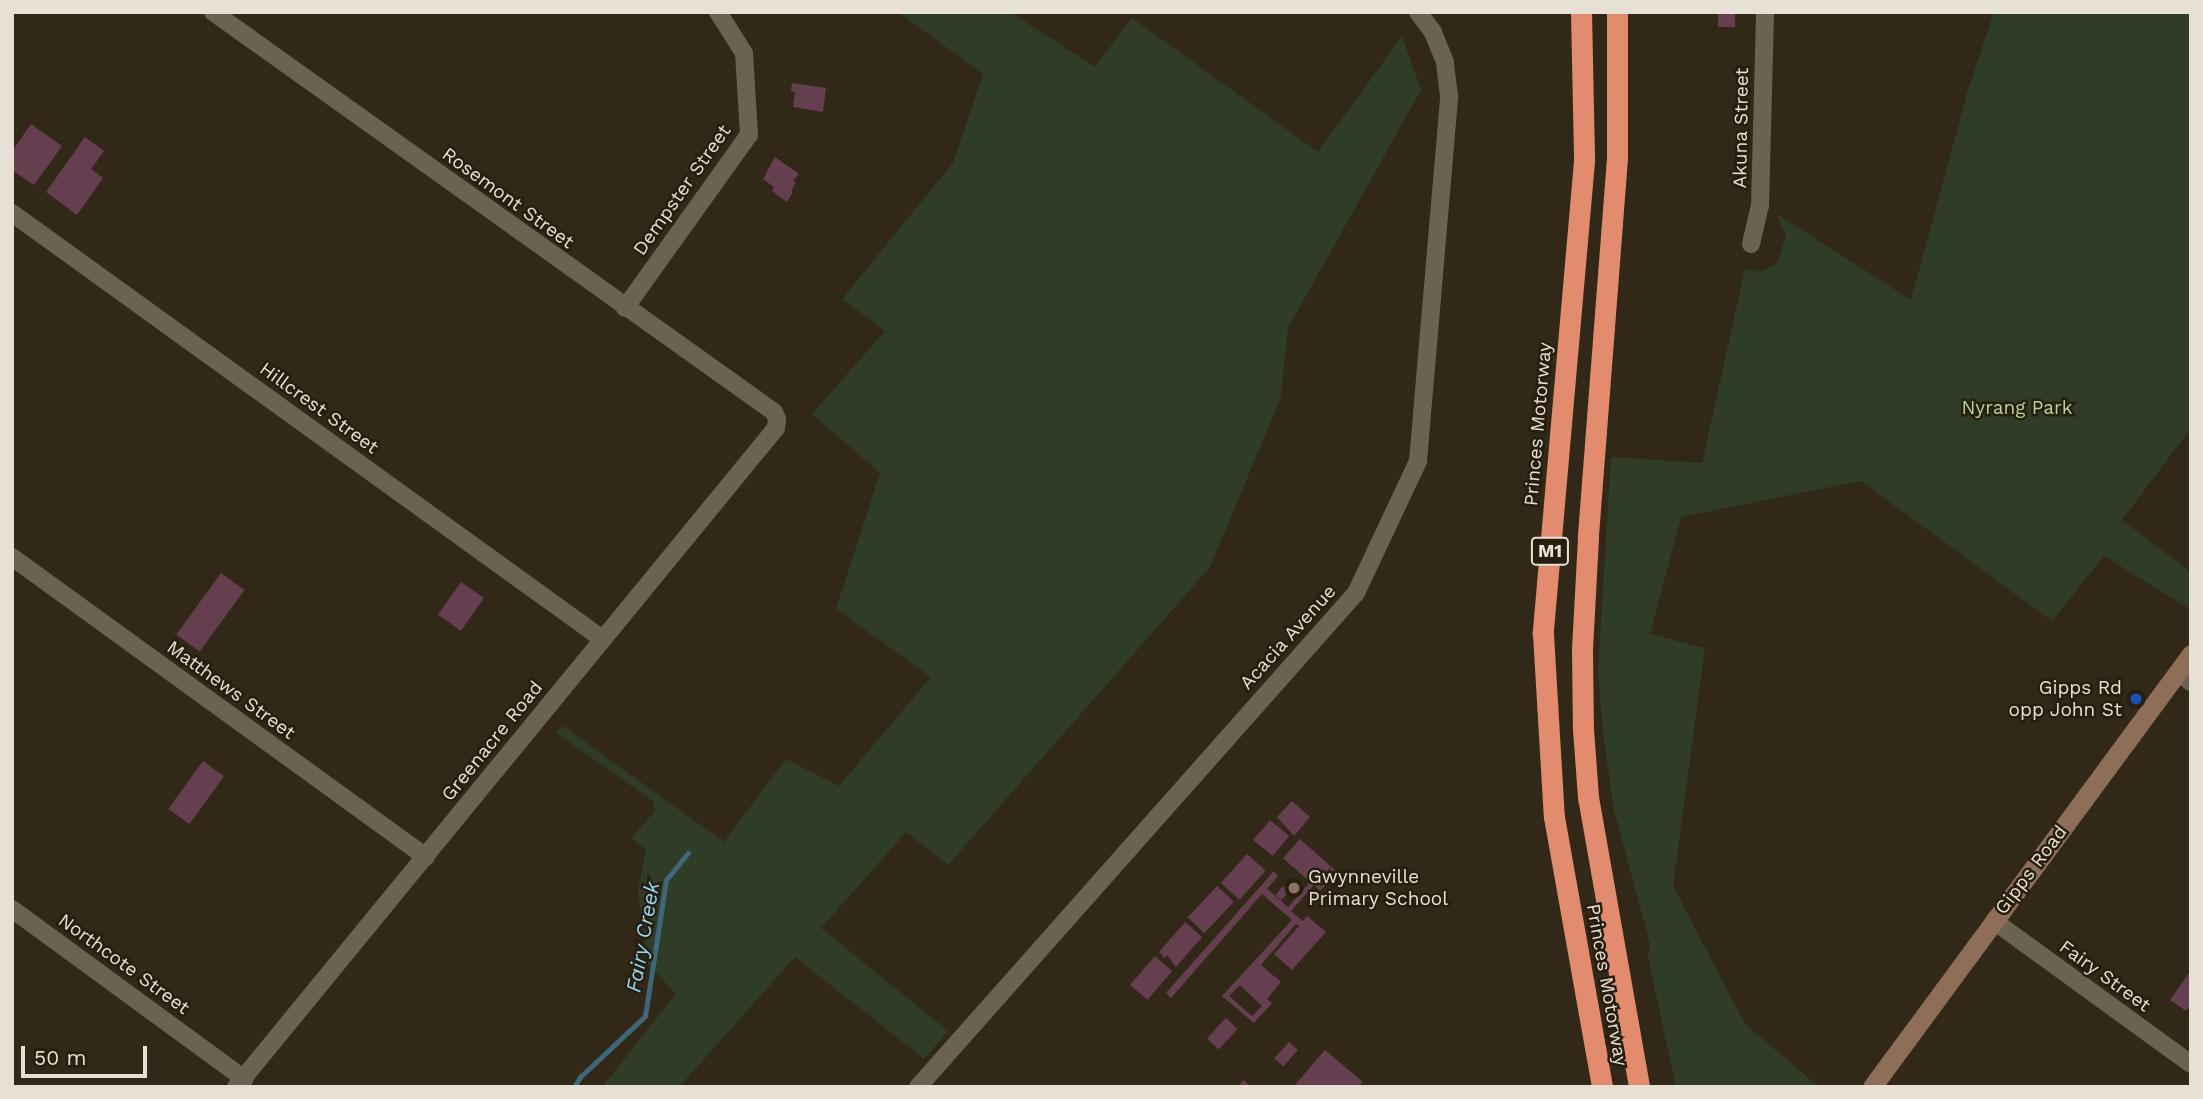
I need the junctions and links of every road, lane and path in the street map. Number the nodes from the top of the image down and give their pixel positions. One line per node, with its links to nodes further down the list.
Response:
1 (214, 12): 9 (street, Rosemont Street)
2 (718, 12): 9 (street, Dempster Street)
3 (1418, 12): 20 (street, Acacia Avenue)
4 (1581, 12): 21 (highway, Princes Motorway / M1)
5 (1617, 12): 22 (highway, Princes Motorway / M1)
6 (1765, 12): 8 (street, Akuna Street)
7 (12, 213): 12 (street, Hillcrest Street)
8 (1751, 244)
9 (625, 308): 10 (street, Rosemont Street)
10 (777, 419): 12 (street, Greenacre Road)
11 (12, 557): 15 (street, Matthews Street)
12 (601, 638): 15 (street, Greenacre Road)
13 (2191, 654): 14 (main road, Gipps Road)
14 (2184, 677): 17 (main road, Gipps Road)
15 (426, 857): 19 (street, Greenacre Road)
16 (12, 908): 19 (street, Northcote Street)
17 (1994, 921): 18 (street, Fairy Street); 23 (main road, Gipps Road)
18 (2191, 1065)
19 (240, 1083)
20 (924, 1085)
21 (1602, 1087)
22 (1641, 1087)
23 (1872, 1087)

